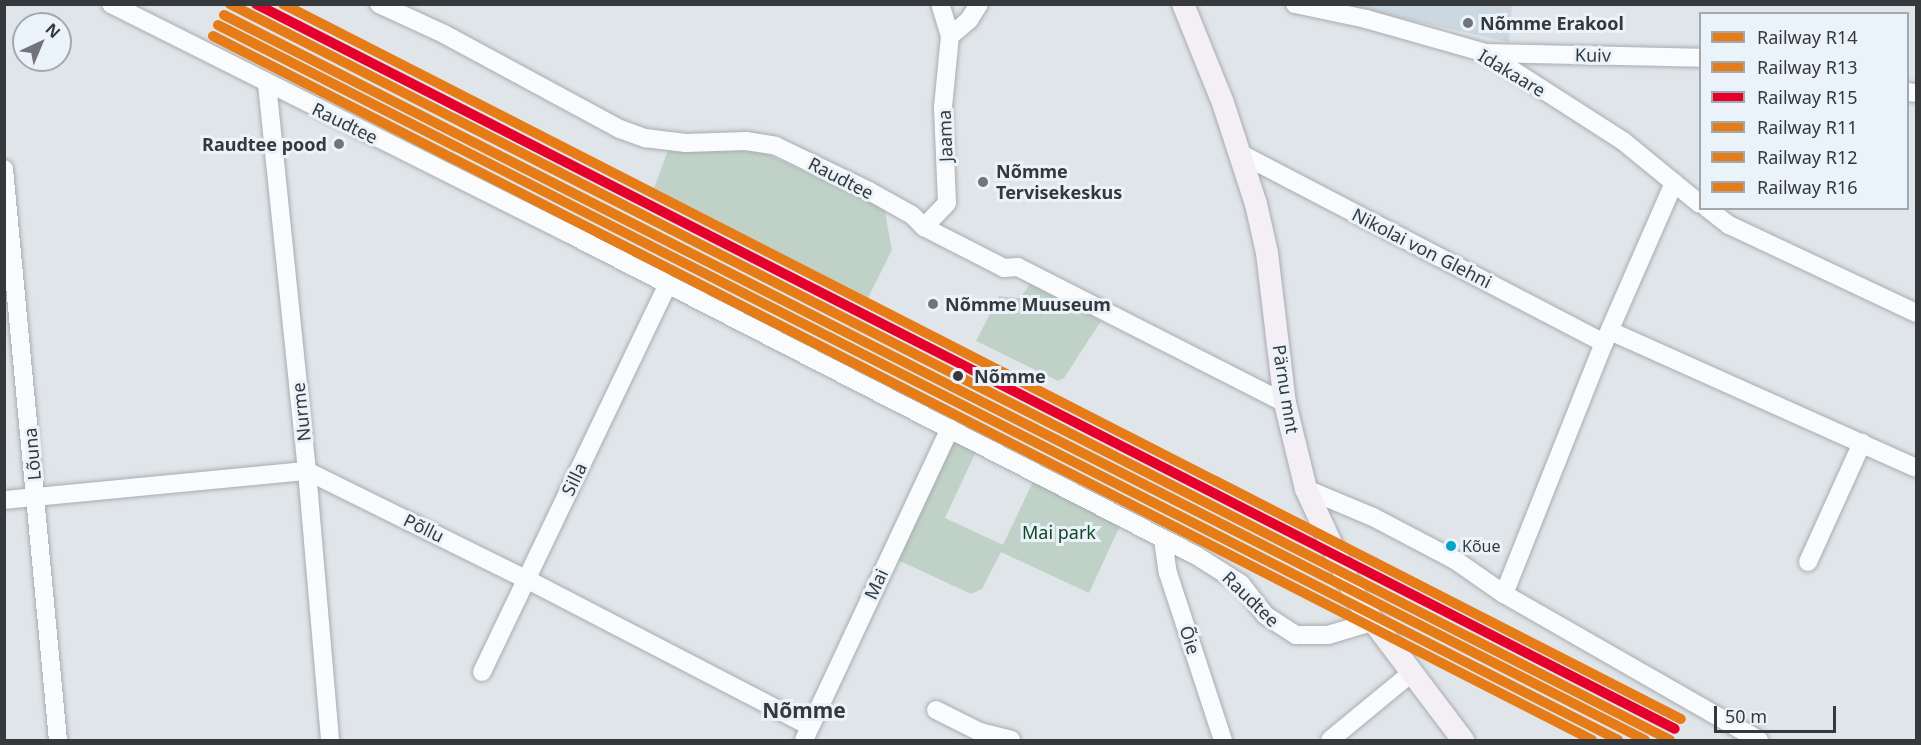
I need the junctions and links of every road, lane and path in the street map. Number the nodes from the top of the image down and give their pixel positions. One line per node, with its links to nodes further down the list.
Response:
1 (111, 4): 10 (street, Raudtee)
2 (379, 4): 16 (street, Raudtee)
3 (940, 4): 7 (street, Jaama)
4 (979, 4): 7 (street)
5 (1183, 4): 11 (main road, Pärnu mnt)
6 (1295, 4): 8 (street, Idakaare)
7 (950, 36): 16 (street, Jaama)
8 (1486, 53): 9 (street, Kuiv); 13 (street, Idakaare)
9 (1699, 58)
10 (267, 84): 17 (street, Raudtee); 24 (street, Nurme)
11 (1241, 154): 19 (street, Nikolai von Glehni); 20 (main road, Pärnu mnt)
12 (4, 169): 26 (street, Lõuna)
13 (1674, 183): 14 (street, Idakaare); 19 (street)
14 (1699, 202)
15 (1710, 210): 18 (street)
16 (929, 222): 20 (street, Raudtee)
17 (667, 286): 21 (street, Raudtee); 30 (street, Silla)
18 (1917, 313)
19 (1607, 337): 22 (street, Nikolai von Glehni); 31 (street)
20 (1286, 403): 25 (main road, Pärnu mnt)
21 (950, 428): 28 (street, Raudtee); 36 (street, Mai)
22 (1862, 443): 23 (street, Nikolai von Glehni); 29 (street)
23 (1917, 468)
24 (307, 471): 26 (street); 30 (street, Põllu); 38 (street, Nurme)
25 (1306, 489): 31 (street); 32 (main road, Pärnu mnt)
26 (36, 498): 27 (street); 37 (street, Lõuna)
27 (4, 500)
28 (1163, 539): 32 (street, Raudtee); 40 (street, Õie)
29 (1808, 562)
30 (526, 579): 33 (street, Silla); 36 (street, Põllu)
31 (1504, 594): 43 (street)
32 (1372, 622): 34 (main road, Pärnu mnt)
33 (482, 672)
34 (1410, 674): 41 (street); 42 (main road, Pärnu mnt)
35 (936, 710): 39 (street)
36 (807, 734)
37 (58, 741)
38 (330, 741)
39 (1011, 741)
40 (1222, 741)
41 (1330, 741)
42 (1463, 741)
43 (1759, 741)

